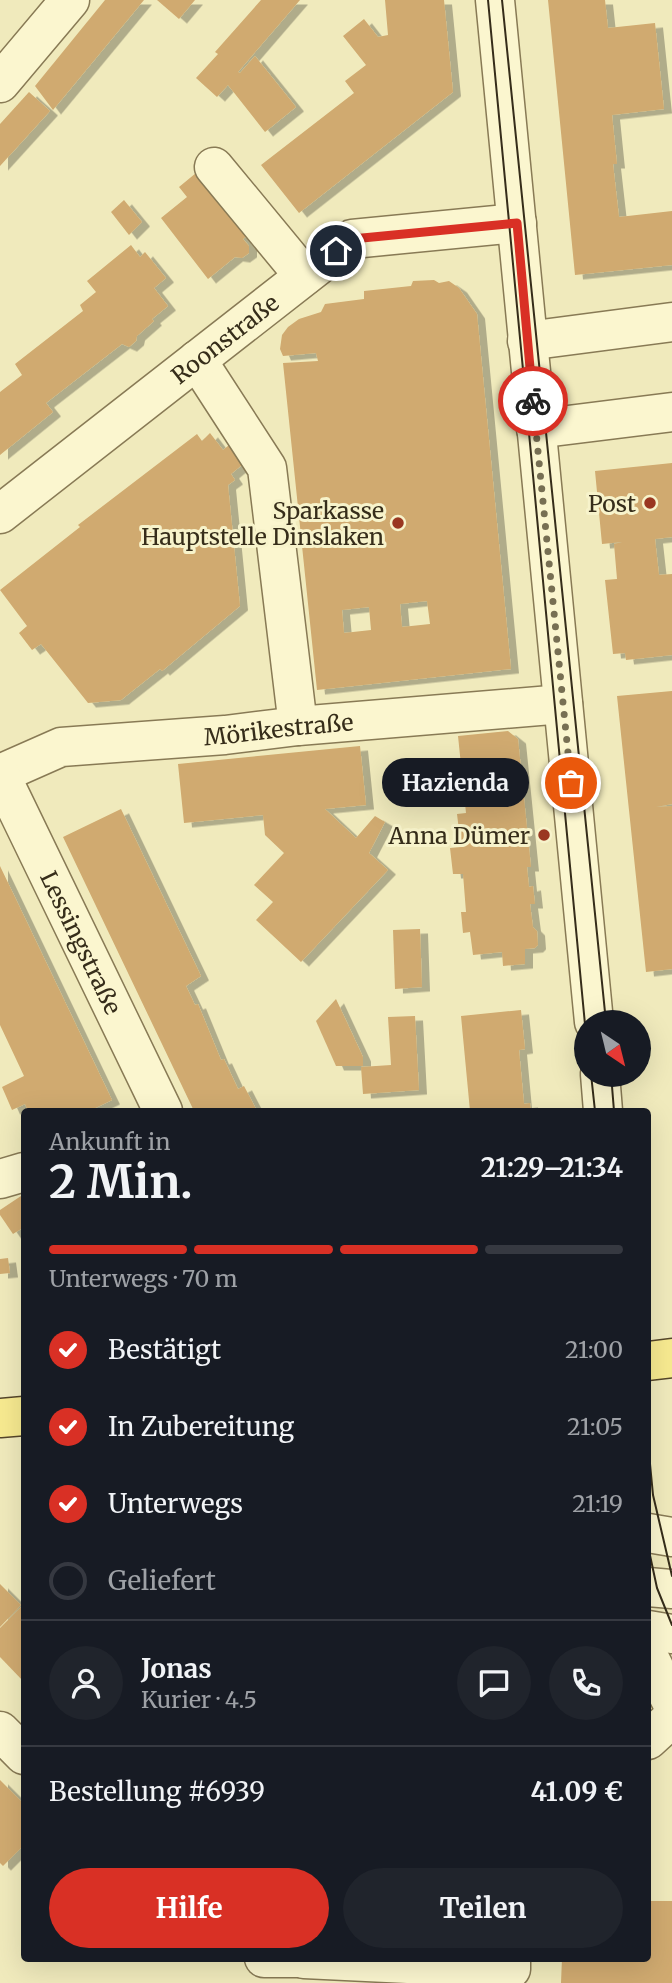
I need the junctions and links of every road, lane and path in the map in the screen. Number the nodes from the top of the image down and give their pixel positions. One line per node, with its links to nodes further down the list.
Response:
1 (70, 0): 3 (street)
2 (495, 0): 5 (street)
3 (0, 83)
4 (214, 167): 6 (street)
5 (517, 223): 6 (street, Roonstraße); 8 (street)
6 (304, 276): 9 (street, Roonstraße)
7 (672, 322): 8 (street)
8 (527, 341): 11 (street)
9 (197, 360): 12 (street, Roonstraße); 14 (street)
10 (672, 412): 11 (street)
11 (536, 429): 13 (street)
12 (0, 514)
13 (563, 704): 14 (street, Mörikestraße); 16 (street)
14 (298, 726): 15 (street, Mörikestraße)
15 (0, 774): 18 (street, Lessingstraße)
16 (593, 1010)
17 (601, 1087): 19 (street)
18 (161, 1108)
19 (603, 1108)
20 (21, 1173): 21 (street)
21 (0, 1179)
22 (672, 1359): 23 (main road)
23 (651, 1361)
24 (21, 1416): 25 (main road)
25 (0, 1418)
26 (651, 1534): 27 (street)
27 (672, 1537)
28 (651, 1587): 29 (street)
29 (672, 1589)
30 (651, 1630): 31 (street)
31 (672, 1634)
32 (651, 1661): 33 (street)
33 (672, 1703)
34 (672, 1718): 36 (street)
35 (0, 1731): 37 (street)
36 (651, 1737)
37 (21, 1752)
38 (379, 1962): 39 (street)
39 (511, 1962)

